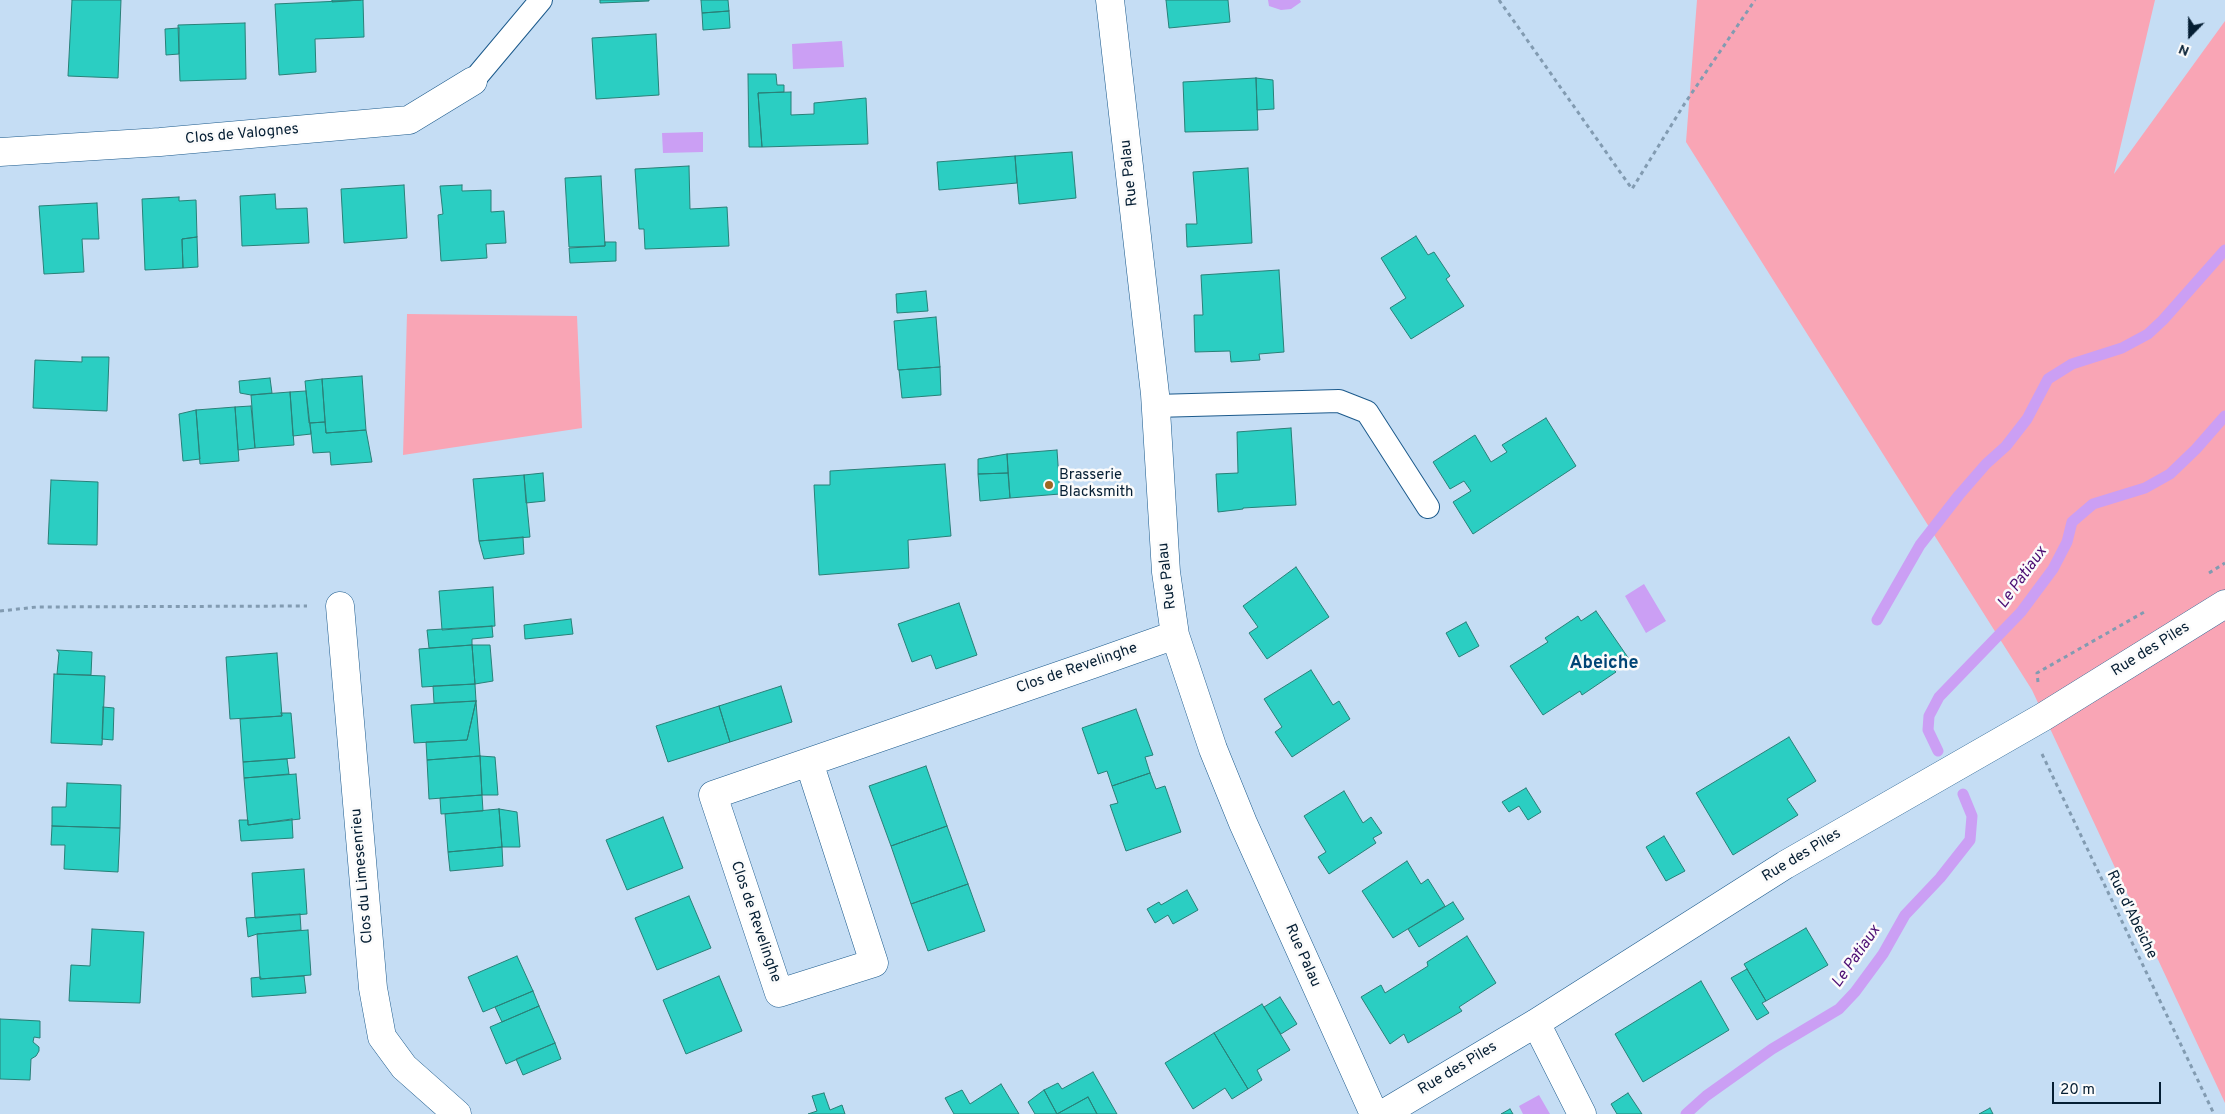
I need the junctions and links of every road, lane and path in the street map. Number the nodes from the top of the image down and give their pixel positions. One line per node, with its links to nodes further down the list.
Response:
1 (540, 0): 5 (lane)
2 (1110, 0): 7 (street, Rue Palau)
3 (1499, 0): 4 (path)
4 (1755, 0)
5 (473, 80): 6 (street, Clos de Valognes)
6 (0, 152)
7 (1155, 406): 8 (lane); 12 (street, Rue Palau)
8 (1428, 507)
9 (2225, 604): 13 (street, Rue des Piles)
10 (340, 606): 11 (path); 16 (street, Clos du Limesenrieu)
11 (0, 611)
12 (1176, 635): 14 (street, Clos de Revelinghe); 17 (street, Rue Palau)
13 (2028, 725): 15 (street, Rue des Piles); 20 (path, Rue d'Abeiche)
14 (809, 762): 14 (street, Clos de Revelinghe)
15 (1536, 1023): 18 (street, Rue des Piles); 19 (street)
16 (457, 1114)
17 (1374, 1114)
18 (1383, 1114)
19 (1582, 1114)
20 (2214, 1114)

